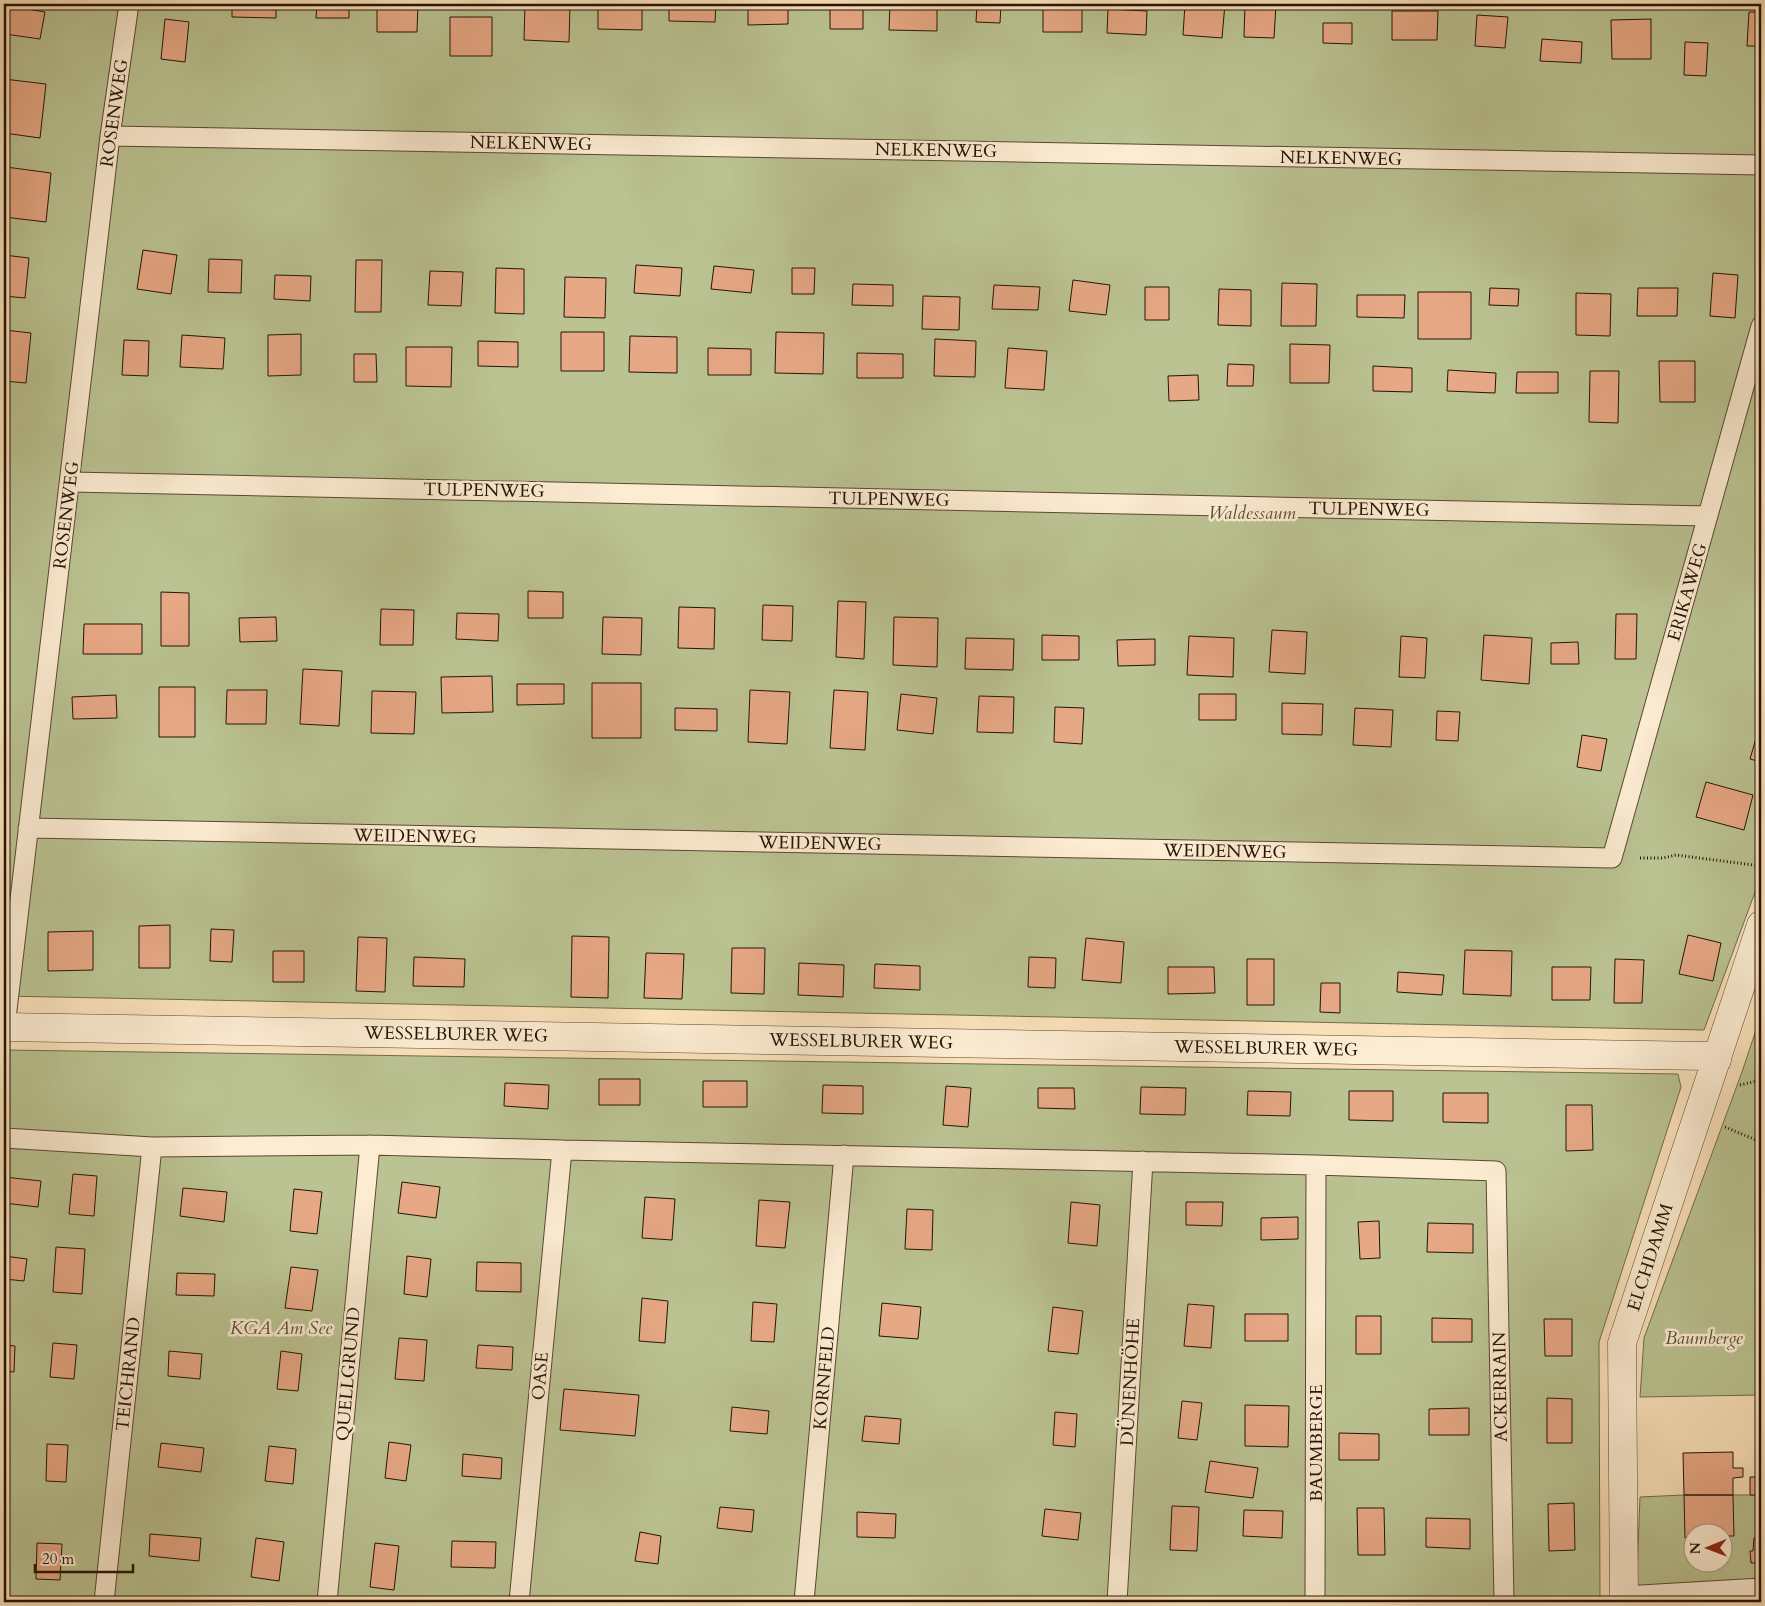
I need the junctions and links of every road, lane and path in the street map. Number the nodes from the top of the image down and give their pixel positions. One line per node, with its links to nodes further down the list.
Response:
1 (129, 4): 2 (lane, ROSENWEG)
2 (110, 136): 3 (lane, NELKENWEG); 5 (lane, ROSENWEG)
3 (1761, 165)
4 (1761, 326): 6 (lane, ERIKAWEG)
5 (70, 482): 6 (lane, TULPENWEG); 7 (lane, ROSENWEG)
6 (1708, 516): 8 (lane, ERIKAWEG)
7 (28, 828): 8 (lane, WEIDENWEG); 11 (lane, ROSENWEG)
8 (1612, 858): 9 (path)
9 (1761, 866)
10 (1761, 925): 12 (street, ELCHDAMM)
11 (4, 1027): 12 (street, WESSELBURER WEG)
12 (1717, 1060): 13 (street, ELCHDAMM)
13 (1697, 1116): 15 (path); 23 (street, ELCHDAMM)
14 (4, 1138): 17 (lane)
15 (1761, 1142)
16 (370, 1145): 17 (lane); 18 (lane); 25 (lane, QUELLGRUND)
17 (152, 1147): 24 (lane, TEICHRAND)
18 (562, 1150): 19 (lane); 26 (lane, OASE)
19 (844, 1155): 20 (lane); 27 (lane, KORNFELD)
20 (1143, 1161): 21 (lane); 28 (lane, DÜNENHÖHE)
21 (1316, 1164): 29 (lane, BAUMBERGE); 30 (lane, ACKERRAIN)
22 (1761, 1588): 23 (lane)
23 (1624, 1599)
24 (104, 1602)
25 (327, 1602)
26 (519, 1602)
27 (804, 1602)
28 (1117, 1602)
29 (1315, 1602)
30 (1504, 1602)

